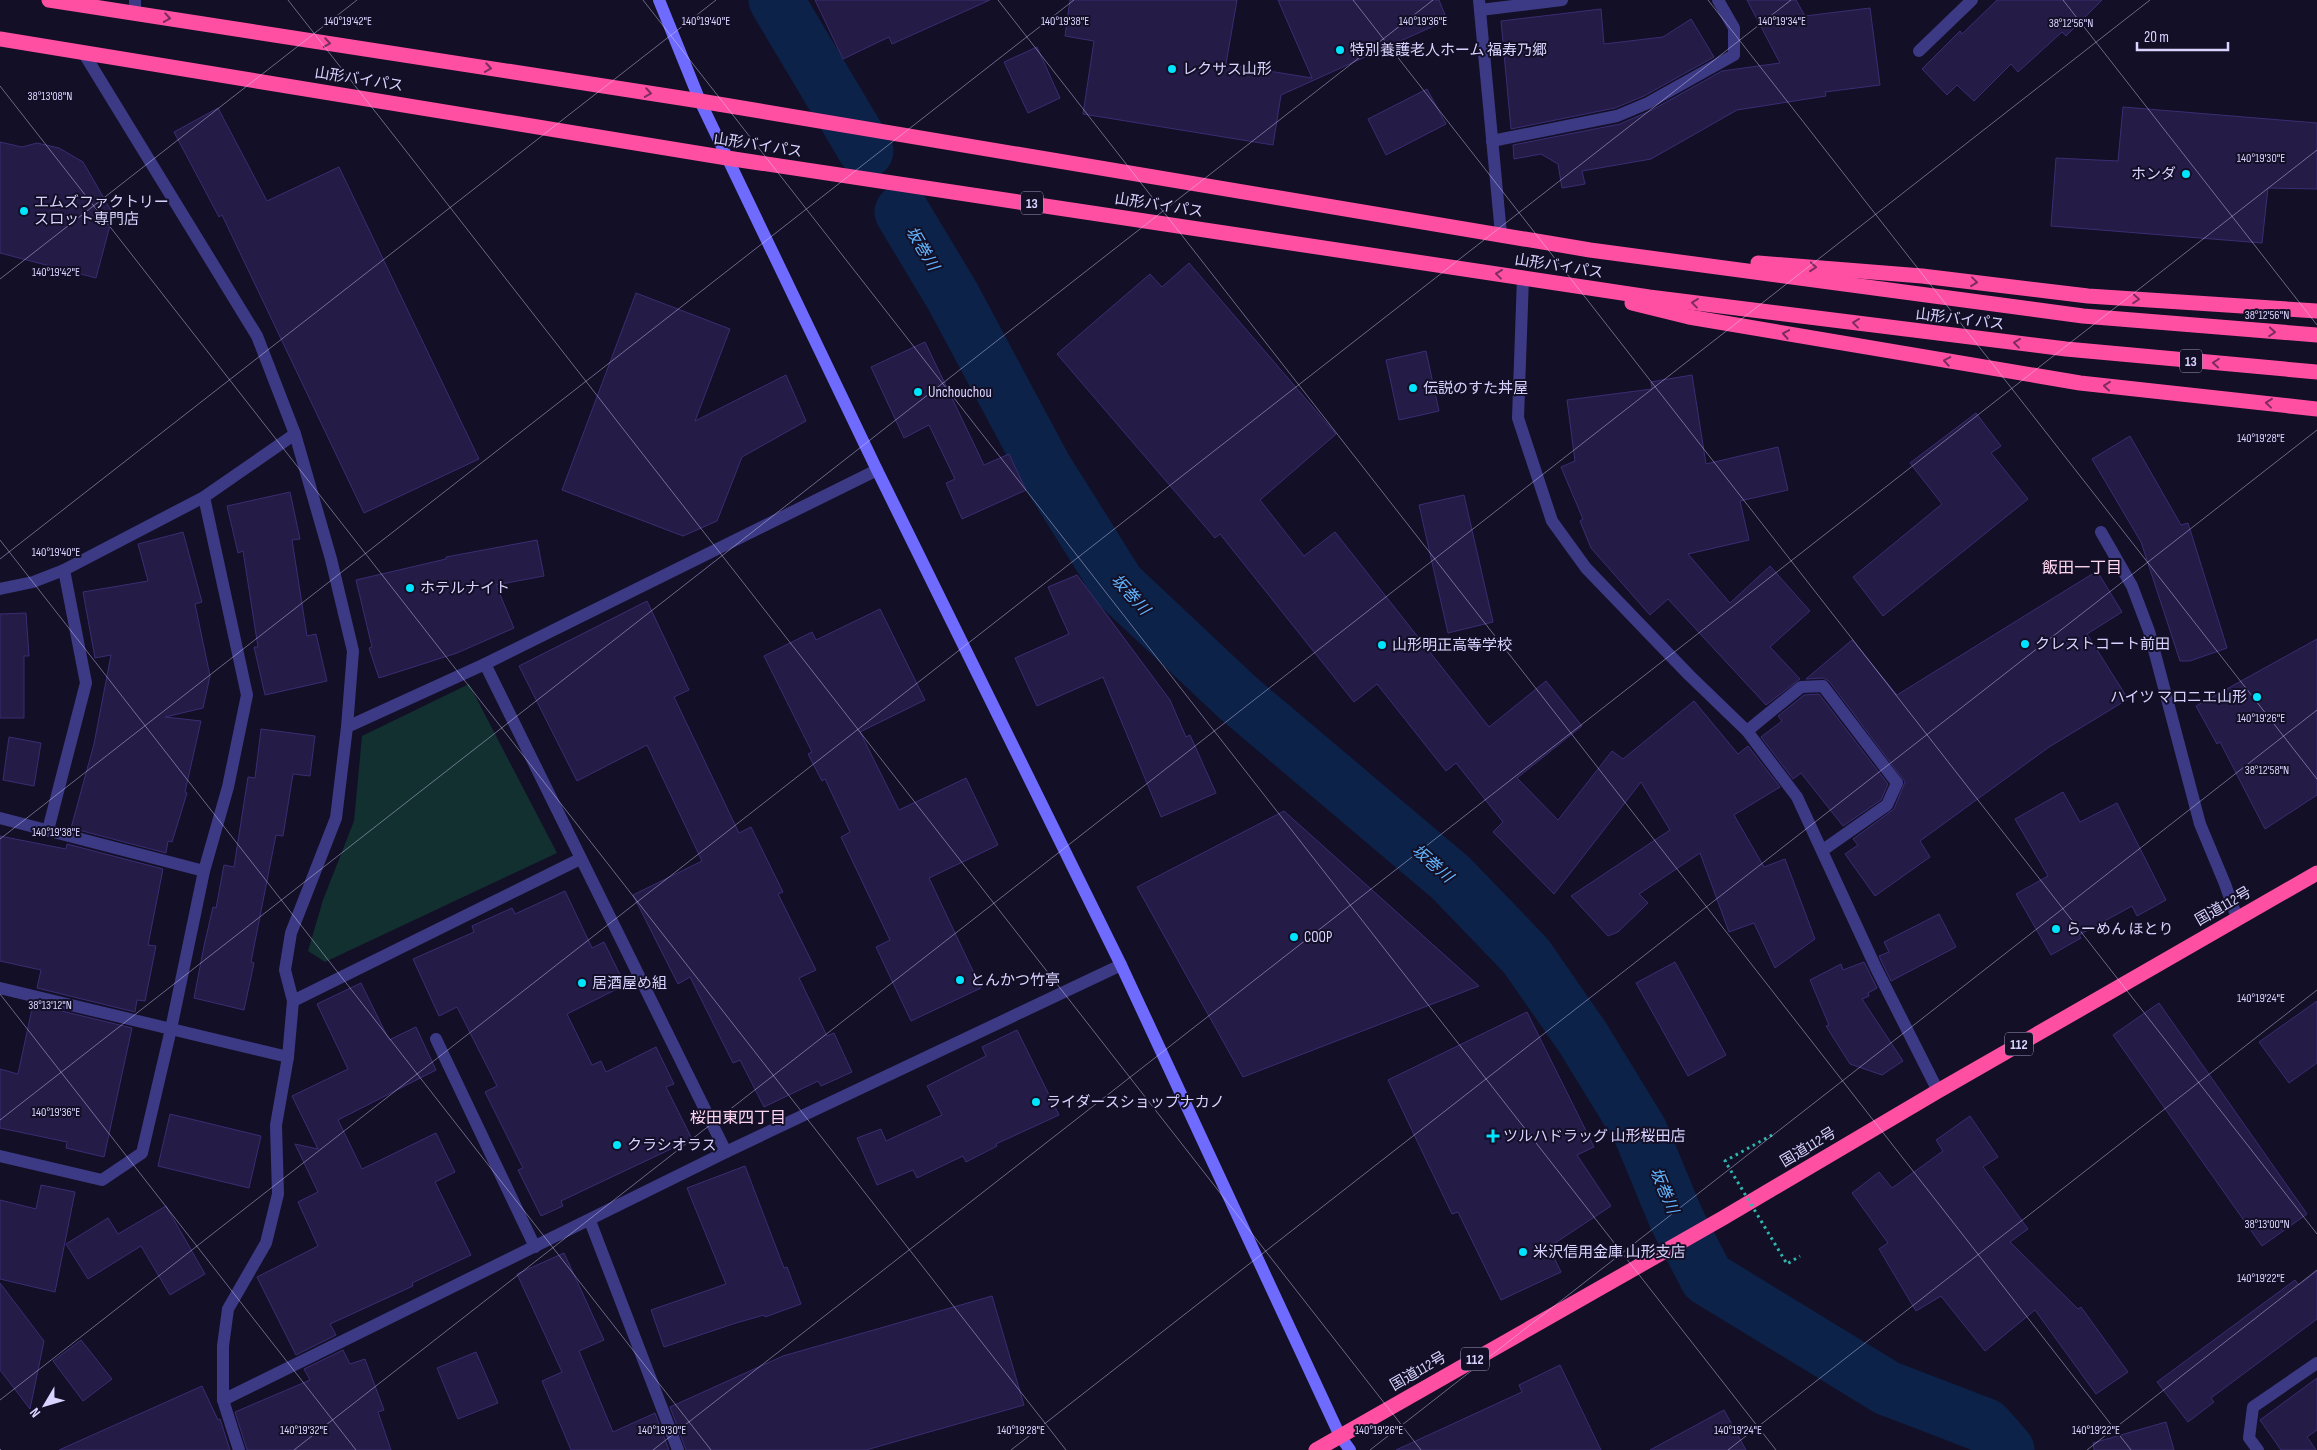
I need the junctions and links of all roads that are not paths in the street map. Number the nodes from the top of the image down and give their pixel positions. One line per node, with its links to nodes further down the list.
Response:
1 (49, 0): 7 (highway, 山形バイパス)
2 (659, 0): 11 (street)
3 (1562, 0): 6 (street)
4 (1718, 0): 12 (street)
5 (1972, 0): 9 (street)
6 (1479, 5): 12 (street)
7 (135, 6): 11 (highway, 山形バイパス, one-way to 11)
8 (0, 39): 10 (highway, 山形バイパス / 13)
9 (1919, 51)
10 (83, 52): 13 (highway, 山形バイパス / 13); 21 (street)
11 (700, 101): 13 (street); 14 (highway, 山形バイパス)
12 (1492, 141): 14 (street)
13 (727, 158): 16 (highway, 山形バイパス / 13, one-way to 13); 22 (street)
14 (1501, 234): 15 (highway, 山形バイパス)
15 (1590, 250): 17 (highway, one-way to 17); 18 (highway, 山形バイパス, one-way to 18)
16 (1527, 278): 19 (highway, 山形バイパス / 13, one-way to 16); 20 (highway, one-way to 16); 29 (street)
17 (2317, 311)
18 (2317, 335)
19 (2317, 372)
20 (2317, 409)
21 (294, 434): 23 (street); 28 (street)
22 (877, 470): 27 (street); 37 (street)
23 (204, 497): 25 (street); 34 (street)
24 (2101, 532): 36 (street)
25 (64, 570): 26 (street); 31 (street)
26 (0, 589)
27 (484, 664): 28 (street); 33 (street)
28 (347, 727): 39 (street)
29 (1747, 731): 32 (street); 32 (street)
30 (0, 818): 31 (street)
31 (48, 830): 34 (street)
32 (1823, 850): 43 (street)
33 (580, 859): 39 (street); 44 (street)
34 (204, 871): 40 (street)
35 (2317, 873): 36 (highway, 国道112号 / 112)
36 (2237, 918): 43 (highway, 国道112号 / 112)
37 (1121, 965): 44 (street); 50 (street)
38 (0, 988): 40 (street)
39 (293, 1001): 42 (street)
40 (171, 1029): 42 (street); 45 (street)
41 (436, 1038): 47 (street)
42 (288, 1056): 49 (street)
43 (1938, 1091): 50 (highway, 国道112号 / 112)
44 (726, 1152): 46 (street)
45 (0, 1156)
46 (590, 1221): 47 (street); 52 (street)
47 (535, 1247): 49 (street)
48 (2317, 1363): 55 (street)
49 (223, 1400): 51 (street)
50 (1340, 1436): 53 (highway, 国道112号 / 112); 54 (street)
51 (239, 1450)
52 (678, 1450)
53 (1316, 1450)
54 (1350, 1450)
55 (2258, 1450)

